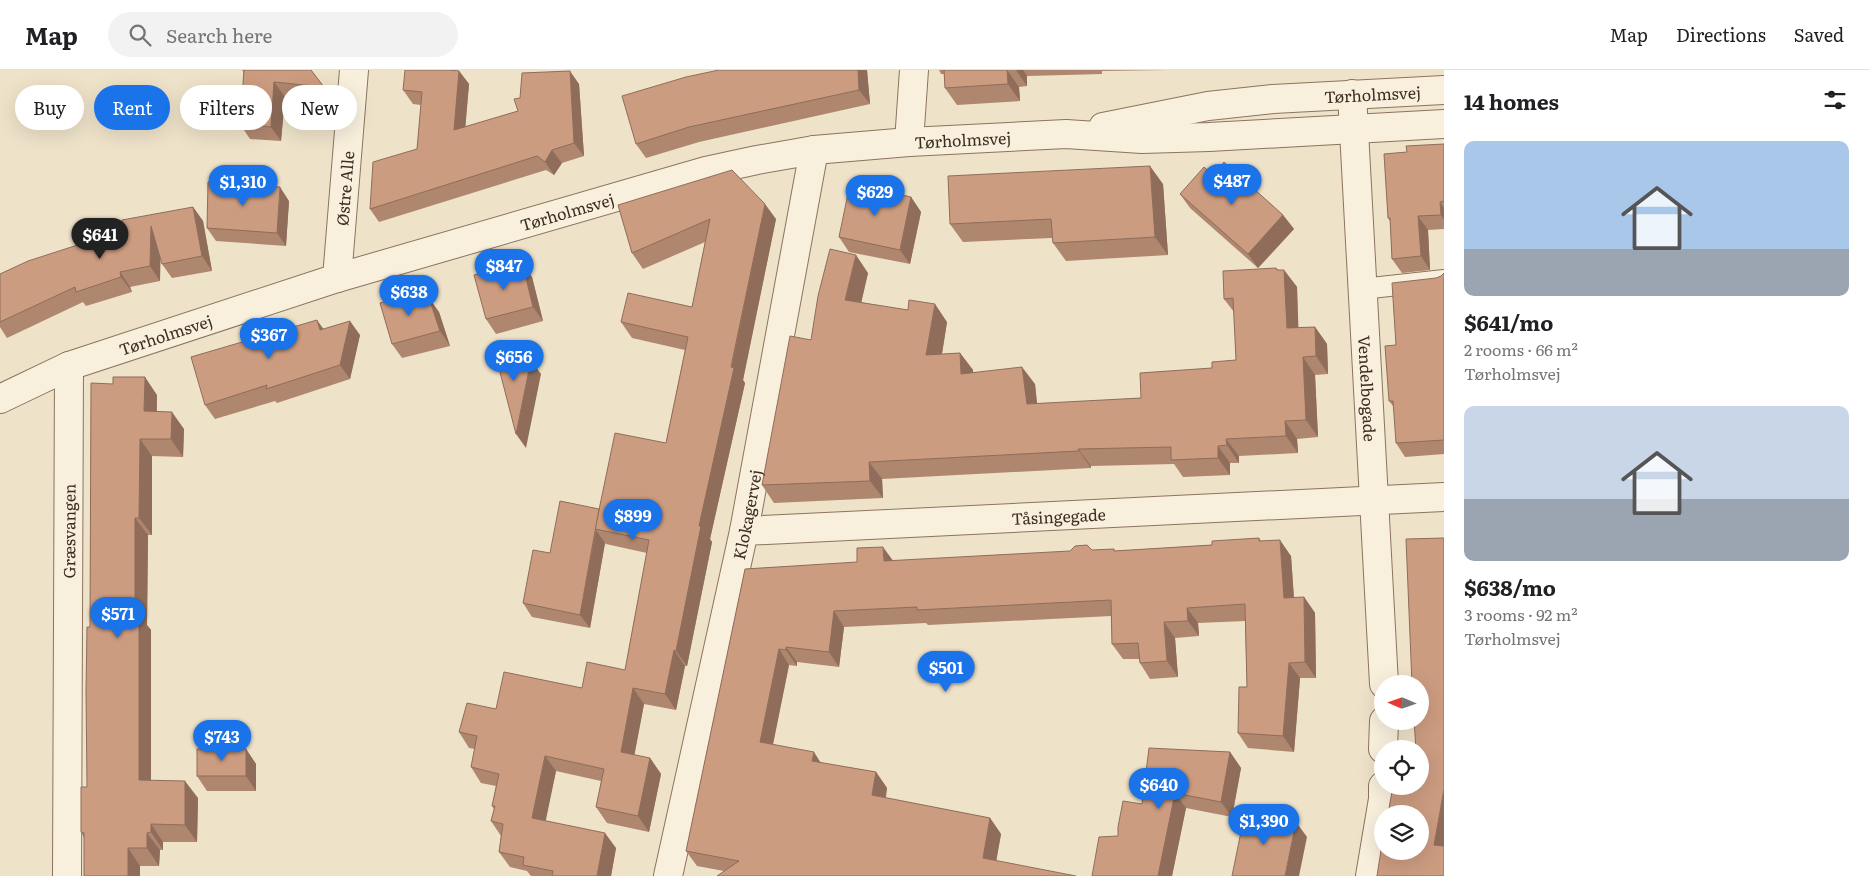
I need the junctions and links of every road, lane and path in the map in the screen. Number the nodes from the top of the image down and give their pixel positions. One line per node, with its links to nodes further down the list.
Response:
1 (354, 70): 10 (street, Østre Alle)
2 (914, 70): 8 (street)
3 (1444, 90): 4 (street, Tørholmsvej)
4 (1352, 94): 6 (street, Vendelbogade); 7 (street, Tørholmsvej)
5 (1444, 124): 6 (street, Tørholmsvej)
6 (1353, 128): 7 (street, Tørholmsvej); 12 (street, Vendelbogade)
7 (1066, 134): 8 (street, Tørholmsvej)
8 (909, 142): 9 (street, Tørholmsvej)
9 (814, 150): 10 (street, Tørholmsvej); 17 (street, Klokagervej)
10 (337, 278): 13 (street, Tørholmsvej)
11 (1444, 280): 12 (lane)
12 (1362, 289): 16 (street, Vendelbogade)
13 (69, 366): 14 (street, Tørholmsvej); 20 (street, Græsvangen)
14 (0, 399)
15 (1444, 497): 16 (street, Tåsingegade)
16 (1373, 501): 17 (street, Tåsingegade); 18 (street, Vendelbogade)
17 (744, 530): 21 (street, Klokagervej)
18 (1383, 675)
19 (1383, 795): 22 (street)
20 (67, 876)
21 (668, 876)
22 (1370, 876)

